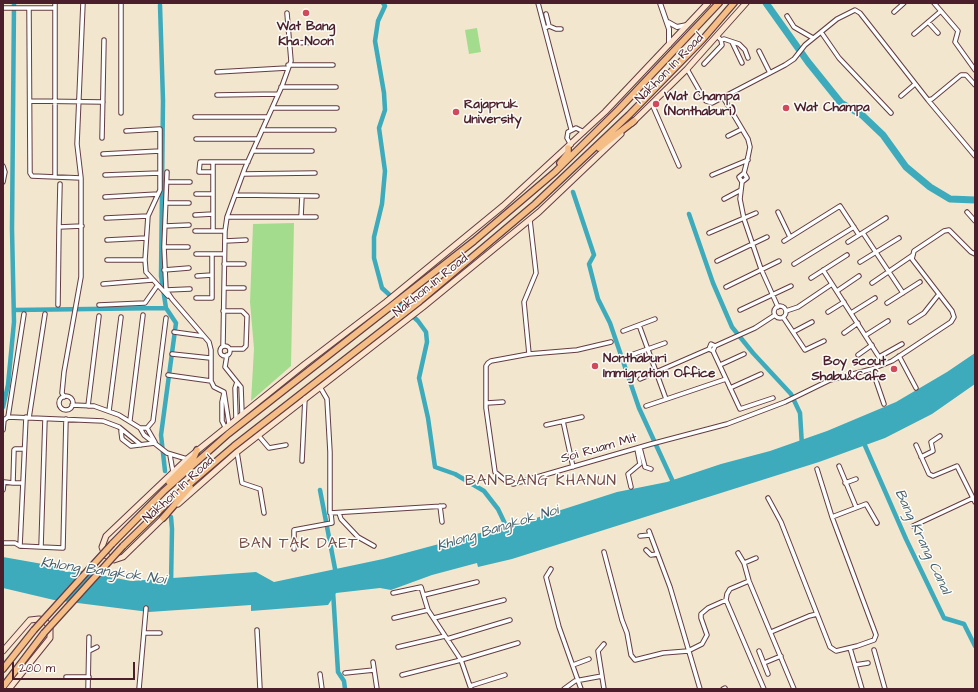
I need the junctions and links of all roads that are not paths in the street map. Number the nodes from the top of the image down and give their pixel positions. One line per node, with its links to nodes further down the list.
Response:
1 (21, 3): 14 (street)
2 (55, 3): 16 (street)
3 (83, 3): 60 (street)
4 (122, 3): 65 (street)
5 (538, 3): 25 (street)
6 (660, 3): 22 (street)
7 (708, 3): 24 (main road, Nakhon In Road)
8 (719, 3): 95 (main road, Nakhon In Road)
9 (734, 3): 86 (main road, Nakhon In Road)
10 (746, 3): 30 (main road, Nakhon In Road)
11 (904, 3): 18 (street)
12 (934, 3): 17 (street)
13 (3, 8): 14 (street)
14 (16, 8): 15 (street)
15 (29, 8): 16 (street); 58 (street)
16 (55, 8): 59 (street)
17 (941, 11): 23 (street); 41 (street)
18 (894, 12)
19 (287, 13): 35 (street)
20 (546, 14): 25 (street)
21 (787, 16): 31 (street)
22 (667, 21): 24 (street); 36 (street)
23 (928, 22): 28 (street); 29 (street)
24 (690, 24): 36 (main road, Nakhon In Road)
25 (547, 27): 26 (street); 70 (street)
26 (561, 29)
27 (821, 32): 31 (street); 49 (street); 66 (street)
28 (938, 33)
29 (914, 34)
30 (719, 38): 34 (street); 42 (street); 45 (main road, Nakhon In Road)
31 (813, 38): 48 (street)
32 (104, 40): 61 (street)
33 (331, 42): 35 (street)
34 (732, 42): 38 (street); 40 (street)
35 (290, 43): 44 (street)
36 (668, 47): 75 (main road, Nakhon In Road)
37 (759, 51): 48 (street)
38 (748, 58)
39 (975, 61): 41 (street)
40 (742, 63)
41 (970, 63): 46 (street)
42 (704, 64)
43 (333, 65): 44 (street)
44 (288, 67): 47 (street); 51 (street)
45 (686, 69): 56 (street); 62 (main road, Nakhon In Road)
46 (975, 70)
47 (217, 72)
48 (770, 73): 56 (street)
49 (915, 84): 55 (street); 57 (street)
50 (975, 85): 57 (street)
51 (281, 87): 52 (street); 53 (street)
52 (336, 87)
53 (278, 94): 54 (street); 63 (street)
54 (217, 95)
55 (901, 96)
56 (723, 98): 71 (street)
57 (927, 100): 85 (street)
58 (30, 101): 59 (street); 100 (street)
59 (56, 101): 60 (street); 100 (street)
60 (79, 102): 61 (street); 101 (street)
61 (103, 102): 77 (street)
62 (652, 104): 69 (main road, Nakhon In Road); 91 (street)
63 (272, 108): 64 (street); 68 (street)
64 (337, 108)
65 (121, 113)
66 (891, 113)
67 (195, 117): 68 (street)
68 (268, 117): 72 (street)
69 (634, 121): 86 (main road); 129 (main road, Nakhon In Road)
70 (571, 129): 75 (street); 80 (street)
71 (742, 129): 76 (street); 87 (street)
72 (262, 130): 73 (street); 79 (street)
73 (334, 130)
74 (126, 131): 82 (street)
75 (584, 132): 80 (main road, Nakhon In Road)
76 (728, 136)
77 (102, 138)
78 (196, 139): 79 (street)
79 (258, 139): 83 (street)
80 (569, 146): 95 (main road); 268 (main road, Nakhon In Road)
81 (312, 150): 83 (street)
82 (160, 151): 84 (street); 96 (street)
83 (253, 151): 89 (street)
84 (103, 154)
85 (975, 156)
86 (585, 157): 302 (main road, Nakhon In Road)
87 (748, 160): 98 (street); 106 (street)
88 (213, 162): 89 (street); 93 (street); 93 (street)
89 (248, 162): 97 (street)
90 (3, 166): 102 (street)
91 (678, 166)
92 (167, 172): 103 (street)
93 (213, 172): 109 (street)
94 (315, 172): 97 (street)
95 (555, 172): 309 (main road, Nakhon In Road)
96 (160, 173): 99 (street); 107 (street)
97 (243, 174): 110 (street)
98 (712, 174)
99 (105, 175)
100 (54, 176): 101 (street)
101 (81, 178): 132 (street)
102 (3, 182)
103 (167, 182): 104 (street); 115 (street)
104 (190, 182)
105 (60, 184): 134 (street)
106 (741, 190): 114 (street); 128 (street)
107 (158, 194): 113 (street); 122 (street)
108 (196, 194): 109 (street)
109 (213, 194): 120 (street)
110 (235, 195): 111 (street); 123 (street)
111 (302, 196): 112 (street); 124 (street)
112 (317, 196)
113 (105, 197)
114 (724, 199)
115 (166, 203): 116 (street); 133 (street)
116 (189, 203)
117 (778, 212): 142 (street)
118 (967, 212): 130 (street)
119 (756, 213): 128 (street)
120 (213, 214): 121 (street); 137 (street)
121 (195, 215)
122 (148, 216): 126 (street); 143 (street)
123 (227, 217): 124 (street); 138 (street)
124 (301, 217): 125 (street)
125 (316, 217)
126 (106, 218)
127 (886, 218): 140 (street)
128 (744, 219): 139 (street); 150 (street)
129 (530, 220): 238 (street); 254 (main road, Nakhon In Road)
130 (975, 221)
131 (188, 225): 133 (street)
132 (82, 226): 134 (street); 257 (street)
133 (165, 226): 151 (street)
134 (59, 227): 198 (street)
135 (854, 227): 140 (street); 142 (street); 167 (street)
136 (195, 231): 137 (street)
137 (213, 231): 138 (street)
138 (225, 231): 147 (street)
139 (709, 233)
140 (861, 234): 149 (street); 153 (street)
141 (767, 237): 150 (street)
142 (790, 237): 148 (street)
143 (146, 238): 145 (street); 161 (street)
144 (899, 238): 153 (street)
145 (107, 240)
146 (246, 240): 147 (street)
147 (225, 241): 156 (street)
148 (784, 241)
149 (848, 242)
150 (752, 244): 162 (street); 169 (street)
151 (164, 248): 152 (street); 170 (street)
152 (188, 248)
153 (877, 252): 164 (street); 172 (street)
154 (196, 254): 155 (street)
155 (212, 254): 156 (street); 173 (street)
156 (224, 254): 165 (street)
157 (975, 254): 159 (street)
158 (847, 255): 171 (street)
159 (913, 255): 172 (street); 192 (street, Soi Ruam Mit)
160 (107, 260): 161 (street)
161 (145, 260): 177 (street)
162 (718, 261)
163 (779, 261): 169 (street)
164 (860, 262)
165 (224, 264): 166 (street); 185 (street)
166 (244, 264)
167 (794, 264)
168 (189, 268): 170 (street)
169 (761, 269): 184 (street); 191 (street)
170 (164, 270): 188 (street)
171 (823, 270): 176 (street); 181 (street)
172 (889, 271): 179 (street); 190 (street)
173 (212, 275): 174 (street); 193 (street)
174 (197, 276)
175 (859, 276): 189 (street)
176 (811, 278)
177 (152, 280): 180 (street); 182 (street)
178 (920, 282): 190 (street)
179 (872, 283)
180 (103, 284)
181 (832, 284): 189 (street); 202 (street)
182 (157, 286): 195 (street); 199 (street)
183 (790, 286): 191 (street)
184 (726, 287)
185 (224, 288): 186 (street); 203 (street)
186 (244, 288)
187 (190, 289): 188 (street)
188 (166, 290): 195 (street)
189 (837, 291): 196 (street)
190 (903, 293): 197 (street)
191 (772, 294): 200 (street); 201 (street)
192 (939, 294): 217 (street); 243 (street, Soi Ruam Mit)
193 (196, 298)
194 (874, 298): 205 (street)
195 (172, 299): 225 (street)
196 (844, 302): 204 (street); 205 (street)
197 (888, 303)
198 (58, 305)
199 (99, 305)
200 (778, 307): 202 (street); 208 (street)
201 (740, 310)
202 (786, 311): 212 (street)
203 (223, 312): 230 (street); 235 (street)
204 (828, 312)
205 (851, 313): 218 (street)
206 (24, 314): 269 (street)
207 (45, 314): 270 (street)
208 (775, 315): 212 (street); 231 (street)
209 (99, 316): 265 (street)
210 (143, 316): 275 (street)
211 (121, 317): 267 (street)
212 (783, 317): 222 (street)
213 (166, 318): 280 (street)
214 (655, 319): 219 (street)
215 (888, 321): 224 (street)
216 (812, 322): 222 (street)
217 (910, 322)
218 (858, 323): 223 (street); 224 (street)
219 (639, 325): 220 (street); 233 (street)
220 (623, 331)
221 (174, 332): 225 (street)
222 (792, 332): 226 (street)
223 (844, 333)
224 (866, 335): 232 (street)
225 (203, 336): 244 (street)
226 (824, 341)
227 (612, 342): 238 (street)
228 (665, 343): 233 (street)
229 (902, 344): 232 (street)
230 (223, 346): 235 (street); 240 (street)
231 (716, 346): 234 (street); 236 (street)
232 (872, 346): 242 (street)
233 (647, 349): 241 (street); 247 (street)
234 (709, 349): 236 (street); 247 (street)
235 (230, 350): 240 (street)
236 (713, 351): 245 (street)
237 (172, 354): 244 (street)
238 (529, 354): 262 (street, Soi Ruam Mit)
239 (744, 354): 245 (street)
240 (226, 355): 253 (street)
241 (630, 355)
242 (858, 355)
243 (899, 356): 246 (street, Soi Ruam Mit); 256 (street)
244 (210, 358): 252 (street)
245 (720, 365): 251 (street)
246 (872, 369): 263 (street); 289 (street, Soi Ruam Mit)
247 (656, 373): 250 (street); 260 (street)
248 (761, 374): 255 (street)
249 (168, 375): 252 (street)
250 (640, 379)
251 (726, 379): 255 (street); 260 (street)
252 (211, 381): 277 (street)
253 (237, 382): 268 (street); 272 (street)
254 (320, 387): 258 (main road, Nakhon In Road); 316 (street)
255 (730, 388): 259 (street)
256 (916, 388)
257 (64, 397): 264 (street); 264 (street)
258 (305, 398): 283 (main road, Nakhon In Road); 296 (street)
259 (773, 398)
260 (666, 399): 266 (street)
261 (503, 402): 262 (street)
262 (487, 403): 298 (street, Soi Ruam Mit)
263 (884, 404)
264 (72, 405): 265 (street)
265 (88, 406): 267 (street)
266 (646, 406)
267 (109, 411): 275 (street)
268 (242, 414): 272 (main road, Nakhon In Road)
269 (8, 417): 270 (street); 281 (street)
270 (27, 417): 273 (street); 290 (street)
271 (582, 417): 276 (street)
272 (236, 418): 277 (main road, Nakhon In Road)
273 (45, 419): 274 (street); 326 (street)
274 (66, 419): 282 (street); 326 (street)
275 (130, 420): 279 (street)
276 (563, 421): 278 (street); 298 (street)
277 (227, 425): 291 (main road, Nakhon In Road)
278 (546, 425)
279 (140, 428): 280 (street); 285 (street)
280 (147, 428): 285 (street)
281 (3, 430)
282 (121, 431): 288 (street); 288 (street)
283 (258, 435): 286 (street); 292 (main road, Nakhon In Road)
284 (940, 436): 294 (street)
285 (155, 444): 288 (street); 293 (street)
286 (286, 445)
287 (916, 445): 294 (street)
288 (141, 446)
289 (639, 448): 298 (street, Soi Ruam Mit); 299 (street); 307 (street)
290 (23, 449): 304 (street); 305 (street)
291 (197, 450): 295 (main road, Nakhon In Road); 309 (main road)
292 (237, 452): 314 (street); 318 (main road, Nakhon In Road)
293 (170, 455): 295 (street); 301 (street)
294 (921, 457): 311 (street)
295 (187, 459): 301 (main road, Nakhon In Road)
296 (302, 461)
297 (839, 466): 306 (street)
298 (573, 467)
299 (651, 469)
300 (817, 469): 317 (street)
301 (173, 472): 318 (main road, Nakhon In Road)
302 (195, 478): 318 (main road); 382 (main road, Nakhon In Road, bridge)
303 (856, 479): 306 (street)
304 (13, 483): 305 (street); 308 (street)
305 (22, 483): 324 (street)
306 (845, 483): 313 (street)
307 (631, 487)
308 (3, 490)
309 (164, 491): 371 (main road, Nakhon In Road, bridge)
310 (768, 498): 343 (street)
311 (973, 498): 312 (street); 321 (street)
312 (975, 502)
313 (856, 507): 317 (street); 320 (street)
314 (264, 513)
315 (339, 513): 316 (street); 319 (street); 325 (street)
316 (331, 514): 327 (street)
317 (832, 517): 357 (street)
318 (163, 518)
319 (442, 522)
320 (877, 523)
321 (913, 526)
322 (640, 536): 331 (street)
323 (3, 543): 324 (street)
324 (20, 546): 326 (street)
325 (374, 546)
326 (41, 547)
327 (294, 549)
328 (646, 550): 331 (street)
329 (604, 552): 361 (street)
330 (738, 553): 333 (street)
331 (657, 554): 361 (street)
332 (756, 558): 333 (street)
333 (744, 563): 335 (street)
334 (551, 569): 369 (street)
335 (749, 581): 340 (street); 348 (street)
336 (477, 582): 338 (street)
337 (393, 593): 338 (street)
338 (424, 595): 342 (street)
339 (504, 600): 345 (street)
340 (726, 600): 361 (street); 394 (street)
341 (146, 608): 349 (street)
342 (428, 610): 344 (street); 345 (street)
343 (817, 614): 348 (street); 357 (street)
344 (394, 618)
345 (434, 618): 352 (street)
346 (510, 620): 352 (street)
347 (257, 630): 387 (street)
348 (771, 632): 363 (street)
349 (144, 633): 350 (street); 386 (street)
350 (160, 633)
351 (89, 637): 360 (street)
352 (446, 638): 356 (street); 365 (street)
353 (518, 643): 365 (street)
354 (604, 644): 378 (street)
355 (97, 647): 360 (street)
356 (398, 647)
357 (850, 648): 370 (street)
358 (874, 650): 397 (street)
359 (3, 651): 384 (main road)
360 (89, 651): 380 (street)
361 (688, 651): 393 (street)
362 (759, 651): 367 (street)
363 (781, 656): 367 (street); 395 (street)
364 (589, 659): 369 (street)
365 (460, 660): 376 (street); 383 (street)
366 (373, 662): 372 (street)
367 (764, 663): 375 (street)
368 (868, 663): 370 (street)
369 (573, 665): 381 (street)
370 (855, 665): 396 (street)
371 (3, 669)
372 (374, 670): 373 (street); 389 (street)
373 (345, 673)
374 (320, 674): 388 (street)
375 (768, 674)
376 (402, 675)
377 (506, 675): 383 (street)
378 (602, 676): 381 (street); 392 (street)
379 (66, 677): 380 (street)
380 (89, 677): 385 (street)
381 (579, 680): 390 (street); 391 (street)
382 (3, 687)
383 (471, 688)
384 (9, 689)
385 (88, 689)
386 (139, 689)
387 (260, 689)
388 (322, 689)
389 (377, 689)
390 (564, 689)
391 (581, 689)
392 (604, 689)
393 (700, 689)
394 (764, 689)
395 (794, 689)
396 (862, 689)
397 (885, 689)

